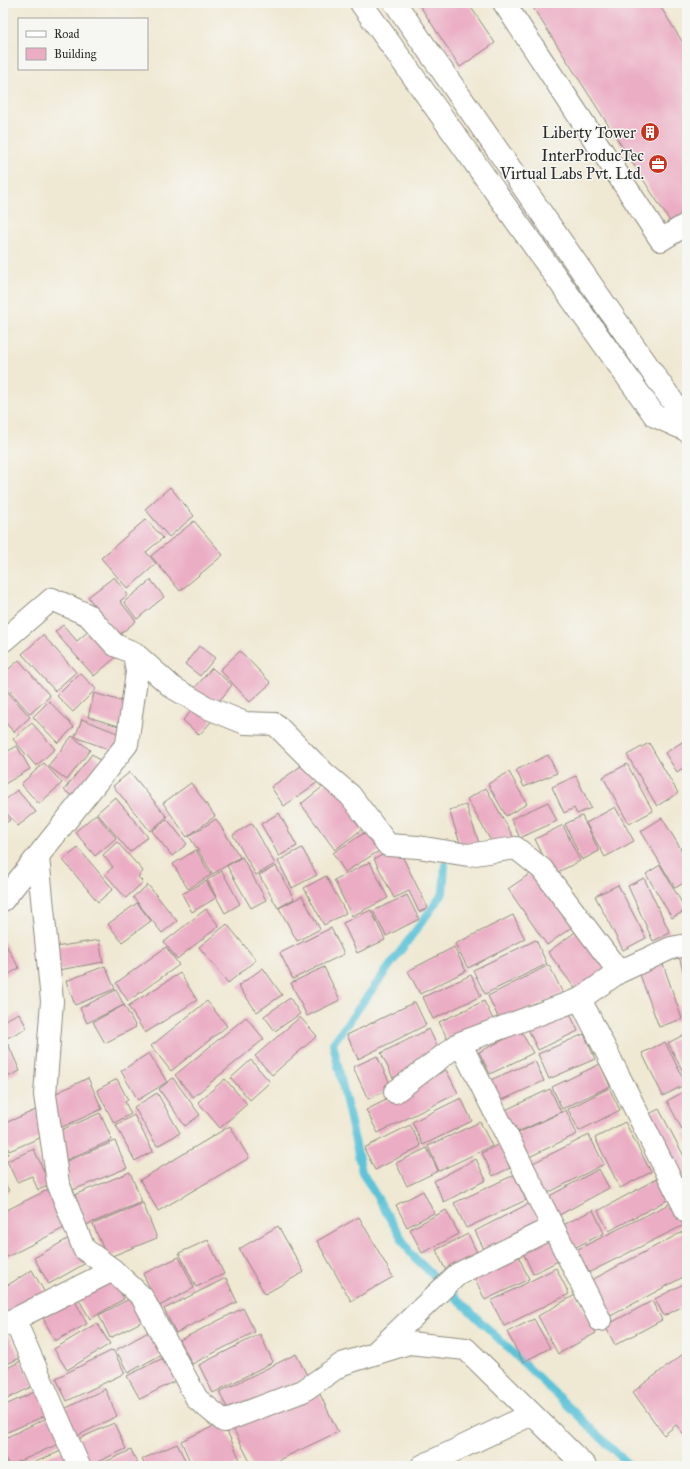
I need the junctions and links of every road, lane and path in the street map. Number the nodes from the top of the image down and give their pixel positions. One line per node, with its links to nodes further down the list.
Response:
1 (361, 3): 6 (street)
2 (395, 3): 5 (street)
3 (504, 3): 4 (street)
4 (687, 224)
5 (680, 399): 6 (street); 7 (street)
6 (655, 416): 7 (street)
7 (686, 430)
8 (3, 641): 9 (street)
9 (134, 653): 10 (street); 13 (street)
10 (38, 857): 11 (street); 19 (street)
11 (3, 900)
12 (687, 945): 13 (street)
13 (619, 972): 14 (street)
14 (580, 999): 15 (street); 17 (street)
15 (460, 1043): 16 (street); 18 (street)
16 (395, 1092)
17 (687, 1212)
18 (553, 1227): 20 (street); 22 (street)
19 (113, 1270): 21 (street); 22 (street)
20 (600, 1320)
21 (9, 1323): 24 (street)
22 (374, 1355): 23 (street)
23 (532, 1414): 25 (street); 26 (street)
24 (79, 1466)
25 (422, 1466)
26 (585, 1466)

